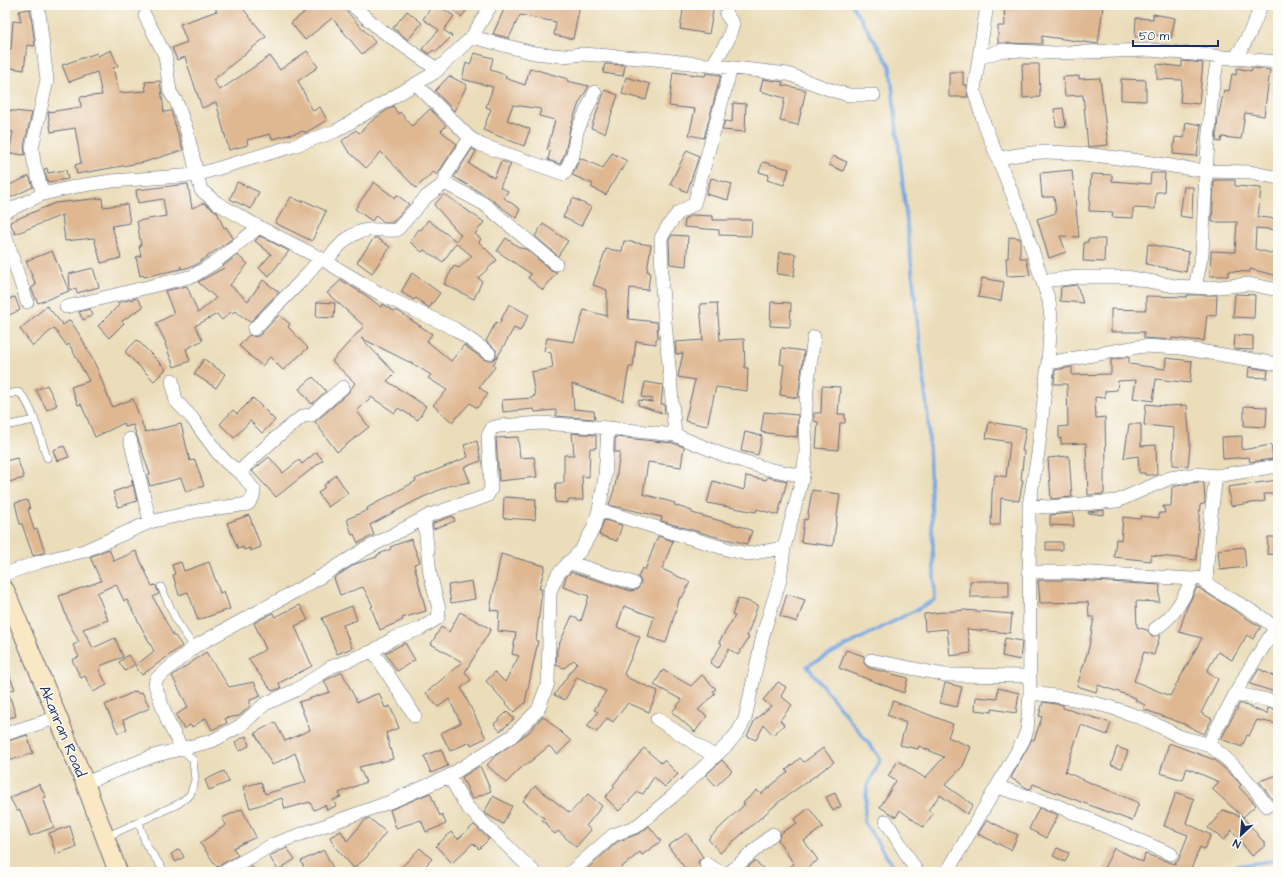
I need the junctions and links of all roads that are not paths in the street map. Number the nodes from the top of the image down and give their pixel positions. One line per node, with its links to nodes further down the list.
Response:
1 (38, 5): 25 (street)
2 (352, 5): 15 (street)
3 (491, 5): 8 (street)
4 (985, 5): 10 (street)
5 (1261, 5): 11 (street)
6 (726, 14): 13 (street)
7 (146, 16): 22 (street)
8 (472, 37): 13 (street); 15 (street)
9 (1218, 57): 10 (street); 11 (street); 21 (street)
10 (978, 58): 20 (street)
11 (1234, 59): 12 (street)
12 (1278, 62)
13 (712, 66): 14 (street)
14 (731, 68): 18 (street); 47 (street)
15 (438, 70): 16 (street)
16 (416, 84): 19 (street); 22 (street)
17 (594, 92): 19 (street)
18 (874, 95)
19 (470, 138): 24 (street)
20 (998, 158): 21 (street); 31 (street)
21 (1206, 171): 23 (street); 32 (street)
22 (196, 175): 25 (street); 27 (street)
23 (1278, 178)
24 (445, 183): 29 (street); 30 (street)
25 (44, 194): 26 (street)
26 (5, 212)
27 (259, 227): 29 (street); 35 (street)
28 (5, 235): 34 (street)
29 (323, 260): 36 (street); 38 (street)
30 (556, 264)
31 (1043, 281): 32 (street); 39 (street)
32 (1195, 287): 33 (street)
33 (1278, 290)
34 (27, 302)
35 (66, 306)
36 (254, 329)
37 (814, 337): 52 (street)
38 (489, 353)
39 (1048, 363): 40 (street); 54 (street)
40 (1278, 364)
41 (172, 380): 51 (street)
42 (343, 387): 51 (street)
43 (5, 395): 44 (lane)
44 (34, 420): 45 (lane); 49 (lane)
45 (5, 426)
46 (608, 428): 47 (street); 55 (street); 56 (street)
47 (675, 435): 52 (street)
48 (130, 439): 57 (street)
49 (47, 458)
50 (1278, 466): 53 (street)
51 (241, 473): 57 (street)
52 (803, 476): 58 (street)
53 (1216, 476): 54 (street); 62 (street)
54 (1029, 505): 60 (street)
55 (599, 510): 58 (street); 59 (street)
56 (424, 518): 68 (street); 69 (street)
57 (150, 522): 61 (street)
58 (784, 548): 81 (street)
59 (568, 562): 63 (street); 82 (street)
60 (1028, 572): 62 (street); 71 (street)
61 (5, 574)
62 (1199, 578): 66 (street); 67 (street)
63 (633, 583)
64 (161, 587): 68 (lane)
65 (5, 590): 76 (main road, Akanran Road)
66 (1277, 626): 73 (street)
67 (1155, 629)
68 (194, 647): 80 (street)
69 (373, 651): 75 (street); 80 (street)
70 (871, 660): 71 (street)
71 (1029, 676): 72 (street)
72 (1030, 693): 79 (street); 84 (street)
73 (1237, 694): 74 (street); 79 (street)
74 (1278, 702)
75 (415, 716)
76 (56, 718): 78 (street); 83 (main road, Akanran Road)
77 (657, 719): 81 (street)
78 (5, 734)
79 (1208, 745): 85 (street)
80 (182, 749): 83 (street); 87 (lane)
81 (714, 756): 96 (street)
82 (449, 776): 94 (street); 95 (street)
83 (85, 783): 89 (main road, Akanran Road)
84 (996, 787): 90 (street); 100 (street)
85 (1267, 806)
86 (886, 821): 99 (street)
87 (140, 822): 89 (lane); 93 (lane)
88 (773, 834): 98 (street)
89 (105, 838): 92 (main road, Akanran Road)
90 (1171, 854)
91 (706, 864): 97 (street)
92 (118, 872)
93 (165, 872)
94 (224, 872)
95 (534, 872)
96 (571, 872)
97 (720, 872)
98 (730, 872)
99 (917, 872)
100 (946, 872)

